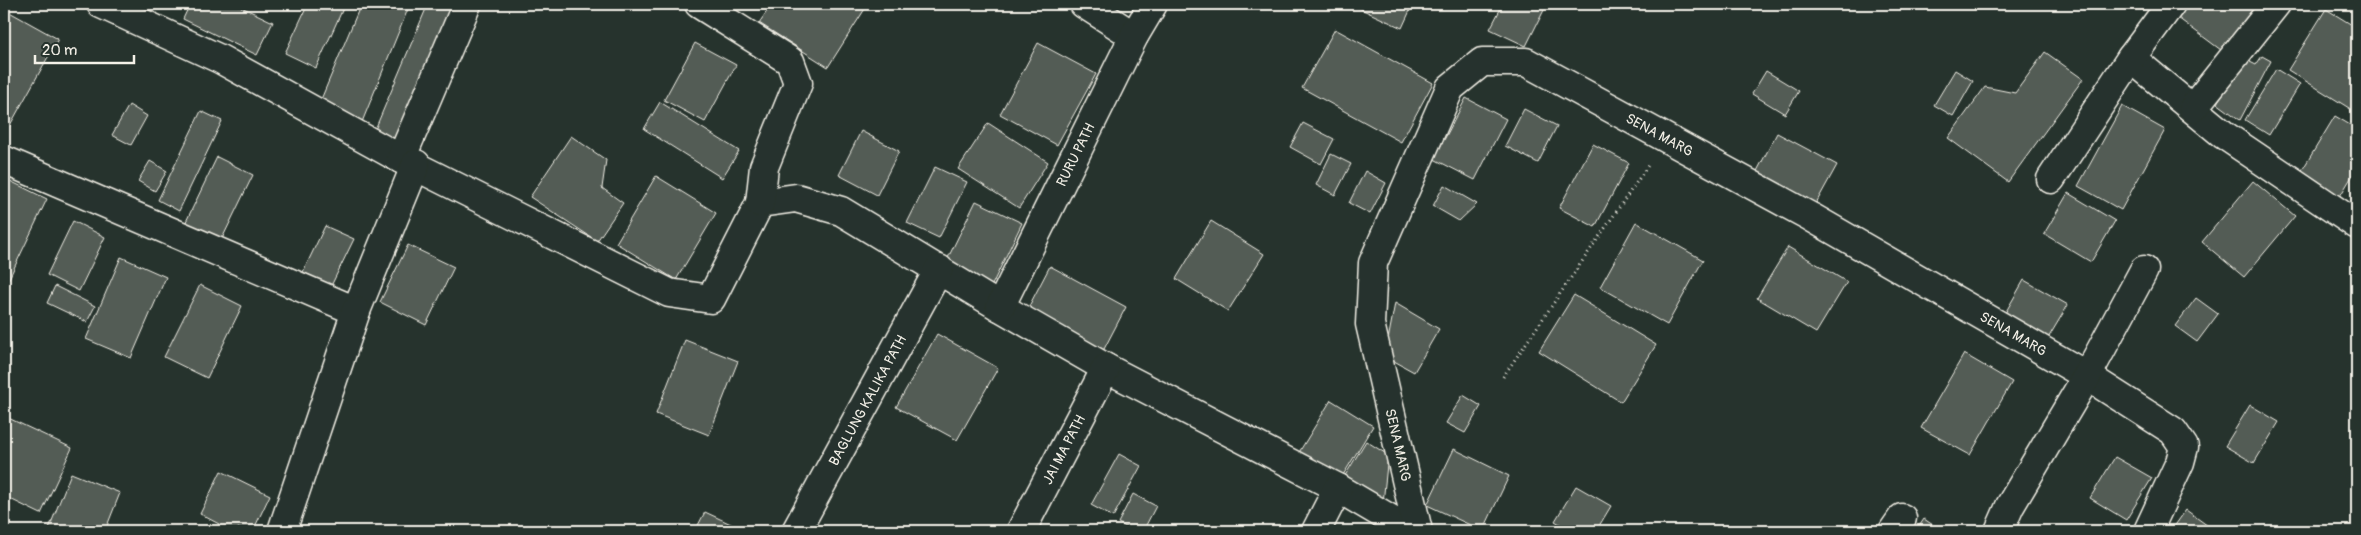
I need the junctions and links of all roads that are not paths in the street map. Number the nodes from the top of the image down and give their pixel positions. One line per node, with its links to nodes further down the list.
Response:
1 (101, 4): 12 (street)
2 (467, 4): 12 (street)
3 (699, 4): 14 (street)
4 (1084, 4): 8 (street)
5 (1152, 4): 8 (street, RURU PATH)
6 (2170, 4): 9 (street)
7 (2276, 4): 10 (street)
8 (1134, 36): 18 (street, RURU PATH)
9 (2131, 58): 10 (street); 13 (street)
10 (2193, 108): 15 (street)
11 (4, 160): 19 (street)
12 (409, 161): 14 (street); 19 (street)
13 (2051, 179)
14 (760, 203): 16 (street)
15 (2357, 225)
16 (939, 269): 18 (street); 24 (street, BAGLUNG KALIKA PATH)
17 (2144, 270): 21 (street)
18 (1000, 307): 20 (street)
19 (356, 311): 23 (street)
20 (1106, 368): 22 (street); 25 (street, JAI MA PATH)
21 (2087, 376): 28 (street, SENA MARG); 29 (street); 30 (street, SENA MARG)
22 (1338, 488): 26 (street); 27 (street)
23 (282, 531)
24 (796, 531)
25 (1021, 531)
26 (1316, 531)
27 (1411, 531)
28 (1418, 531)
29 (1999, 531)
30 (2148, 531)

